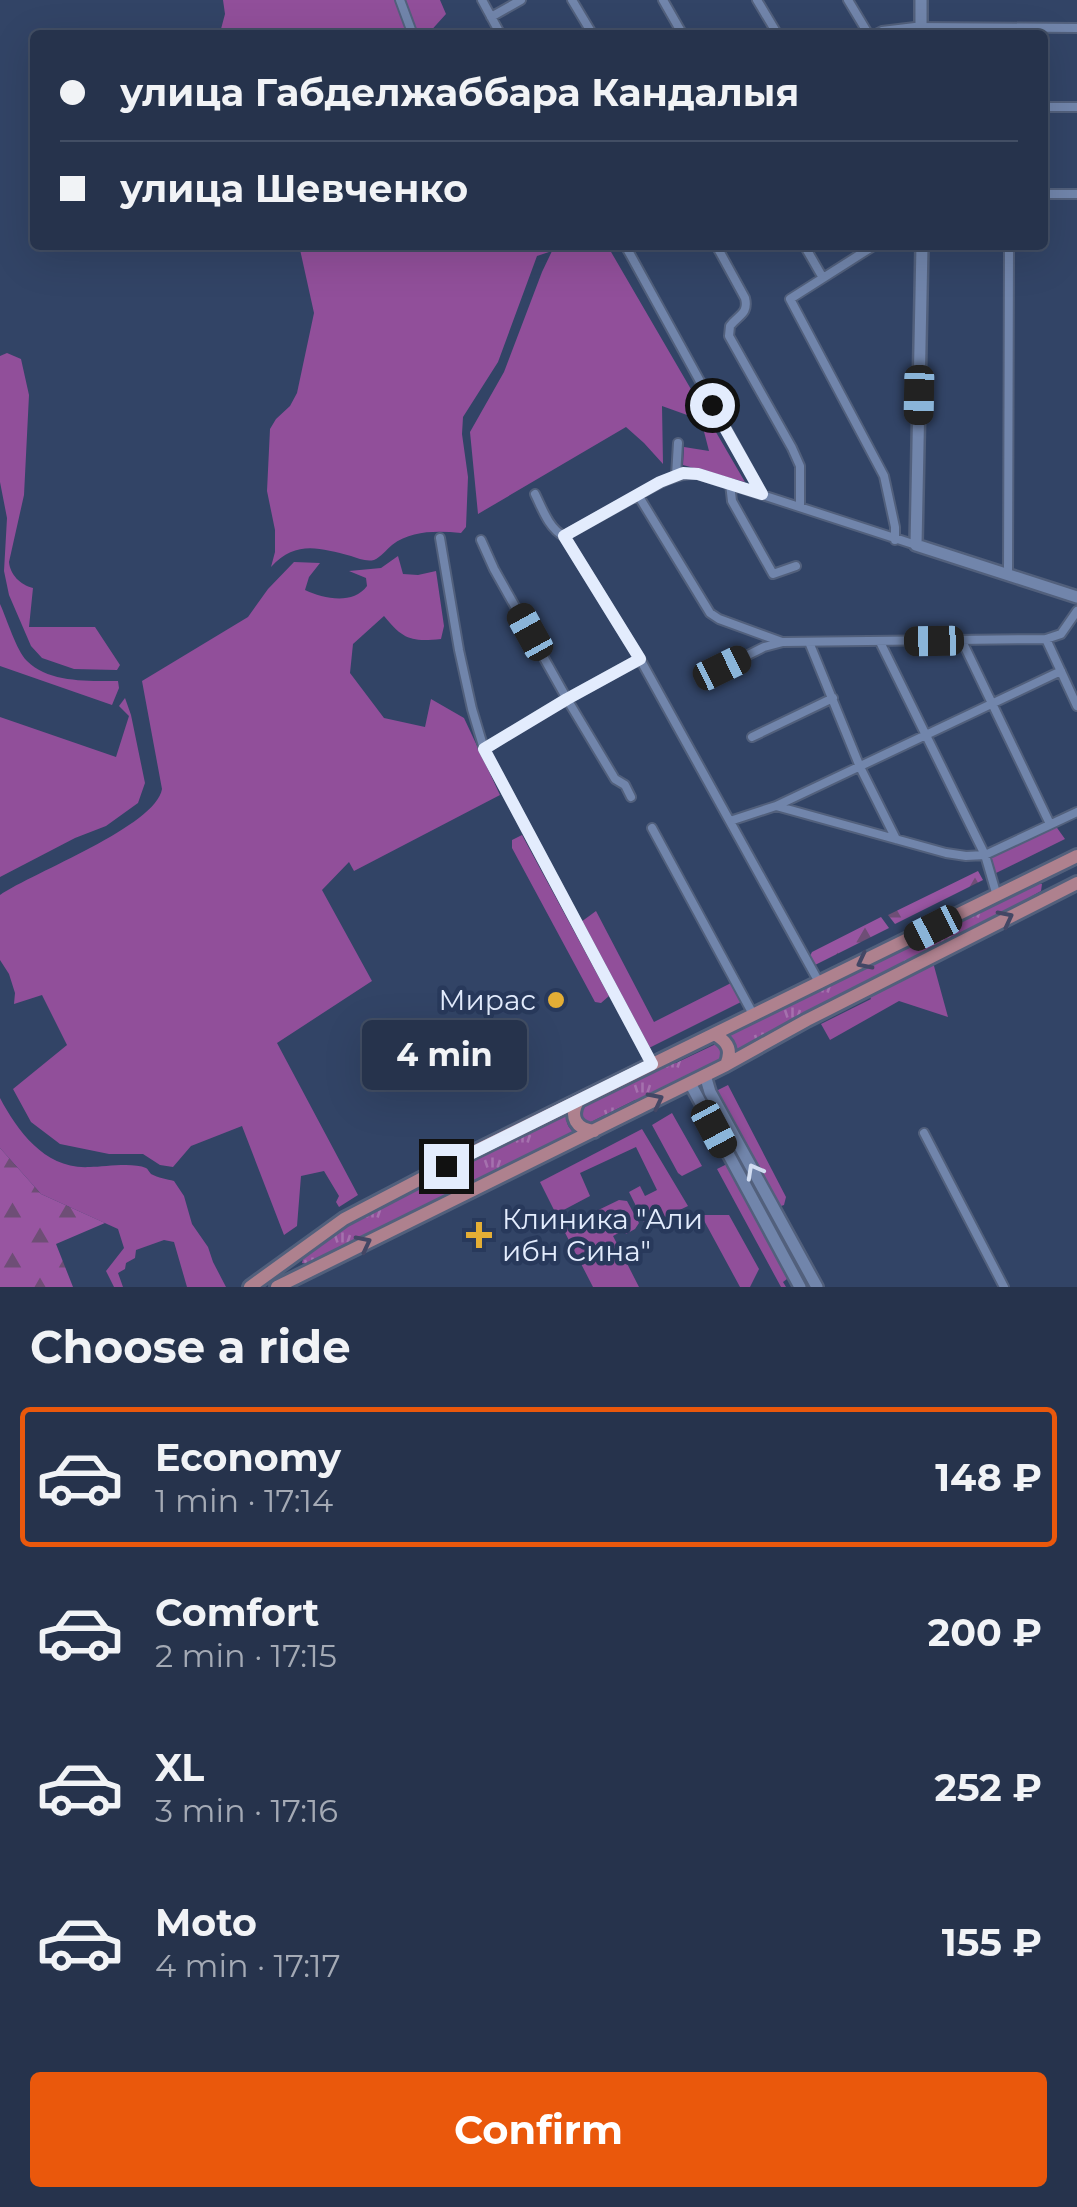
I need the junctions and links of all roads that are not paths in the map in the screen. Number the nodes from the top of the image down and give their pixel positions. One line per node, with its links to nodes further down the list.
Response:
1 (400, 0): 11 (street)
2 (482, 0): 9 (street)
3 (522, 0): 9 (street)
4 (572, 0): 13 (street)
5 (663, 0): 14 (street)
6 (757, 0): 15 (street)
7 (848, 0): 16 (street)
8 (921, 0): 17 (street)
9 (491, 18): 12 (street)
10 (1077, 28): 18 (street)
11 (411, 30)
12 (498, 30)
13 (590, 30)
14 (680, 30)
15 (775, 30)
16 (869, 30)
17 (921, 30)
18 (973, 30)
19 (1048, 107): 20 (street)
20 (1077, 107)
21 (1048, 194): 22 (street)
22 (1077, 194)
23 (628, 250): 34 (street)
24 (719, 250): 36 (street)
25 (807, 250): 29 (street)
26 (867, 250): 29 (street)
27 (922, 250): 41 (street)
28 (1010, 250): 43 (street)
29 (823, 278): 40 (street)
30 (678, 444): 31 (street)
31 (676, 476): 32 (street); 35 (street)
32 (730, 484): 34 (street); 42 (street)
33 (534, 494): 37 (street)
34 (762, 494): 36 (street)
35 (638, 496): 37 (street); 48 (street)
36 (800, 506): 40 (street)
37 (564, 536): 51 (street)
38 (440, 538): 60 (street)
39 (481, 540): 55 (street)
40 (896, 540): 41 (street)
41 (916, 545): 43 (street)
42 (796, 566)
43 (1008, 576): 44 (street)
44 (1077, 597)
45 (1077, 611): 46 (street)
46 (1046, 639): 47 (street); 53 (street)
47 (962, 641): 50 (street); 56 (street)
48 (783, 642): 49 (street); 52 (street)
49 (810, 642): 50 (street); 54 (street)
50 (880, 642): 58 (street)
51 (640, 659): 55 (street); 65 (street)
52 (722, 668)
53 (1061, 671): 56 (street); 57 (street)
54 (832, 698): 59 (street); 61 (street)
55 (567, 699): 60 (street); 62 (street)
56 (991, 703): 58 (street); 66 (street)
57 (1077, 706)
58 (925, 735): 61 (street); 69 (street)
59 (752, 737)
60 (484, 749): 78 (street)
61 (860, 767): 63 (street); 68 (street)
62 (631, 797)
63 (776, 806): 65 (street); 68 (street)
64 (1077, 812): 66 (street)
65 (730, 821): 75 (street)
66 (1049, 821): 69 (street)
67 (652, 828): 76 (street)
68 (896, 840): 69 (street)
69 (986, 855): 73 (street)
70 (1072, 859): 71 (main road); 72 (main road)
71 (1035, 877): 73 (main road); 74 (main road)
72 (1077, 883): 74 (main road)
73 (996, 896): 75 (main road, one-way to 75)
74 (1045, 898): 79 (main road, one-way to 74)
75 (820, 984): 76 (main road)
76 (754, 1016): 77 (main road)
77 (716, 1035): 78 (main road); 79 (main road)
78 (652, 1064): 82 (main road)
79 (726, 1065): 80 (main road)
80 (705, 1075): 81 (main road); 85 (street, one-way to 80)
81 (690, 1083): 83 (main road, one-way to 81); 86 (street)
82 (578, 1101): 83 (main road); 89 (main road)
83 (594, 1132): 90 (main road, one-way to 83)
84 (924, 1133): 95 (street)
85 (779, 1216): 86 (street); 87 (street)
86 (765, 1223): 88 (street)
87 (787, 1232): 88 (street); 94 (street)
88 (772, 1236): 93 (street)
89 (301, 1249): 90 (main road); 91 (main road)
90 (315, 1268): 92 (main road)
91 (250, 1287)
92 (277, 1287)
93 (800, 1287)
94 (817, 1287)
95 (1004, 1287)

